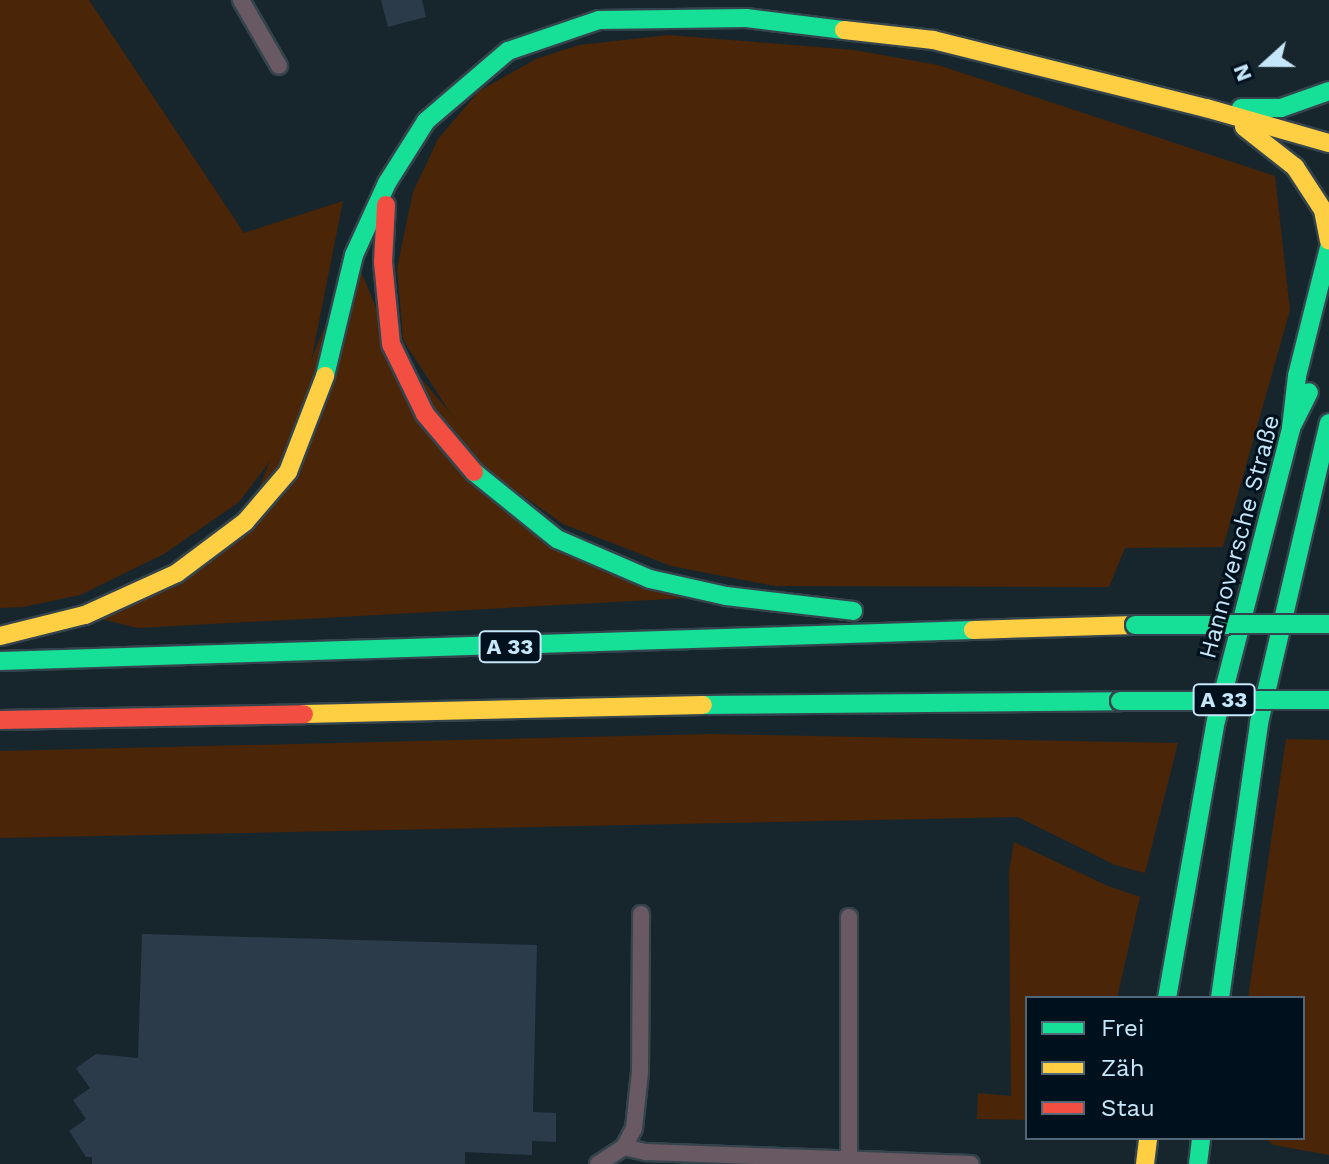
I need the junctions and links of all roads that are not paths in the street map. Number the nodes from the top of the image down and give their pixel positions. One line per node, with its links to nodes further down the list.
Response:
1 (241, 0): 2 (lane)
2 (279, 66)
3 (1329, 91): 4 (main road)
4 (1206, 108): 5 (main road); 6 (main road); 7 (main road)
5 (1329, 143)
6 (387, 183): 13 (main road); 14 (main road)
7 (1329, 240)
8 (1329, 248): 11 (main road)
9 (1325, 343): 11 (main road, Hannoversche Straße)
10 (1329, 423): 21 (main road)
11 (1291, 428): 20 (main road, Hannoversche Straße)
12 (1329, 624): 13 (main road, A 33, bridge)
13 (1019, 631): 15 (main road, A 33)
14 (0, 636)
15 (0, 661)
16 (1329, 700): 17 (main road, A 33, bridge)
17 (0, 720)
18 (641, 914): 24 (lane)
19 (849, 917): 25 (lane)
20 (1167, 996)
21 (1220, 996)
22 (1148, 1140): 28 (main road)
23 (1201, 1140): 29 (main road)
24 (624, 1147): 25 (lane); 26 (lane)
25 (849, 1161): 27 (lane)
26 (598, 1164)
27 (971, 1164)
28 (1145, 1164)
29 (1198, 1164)

